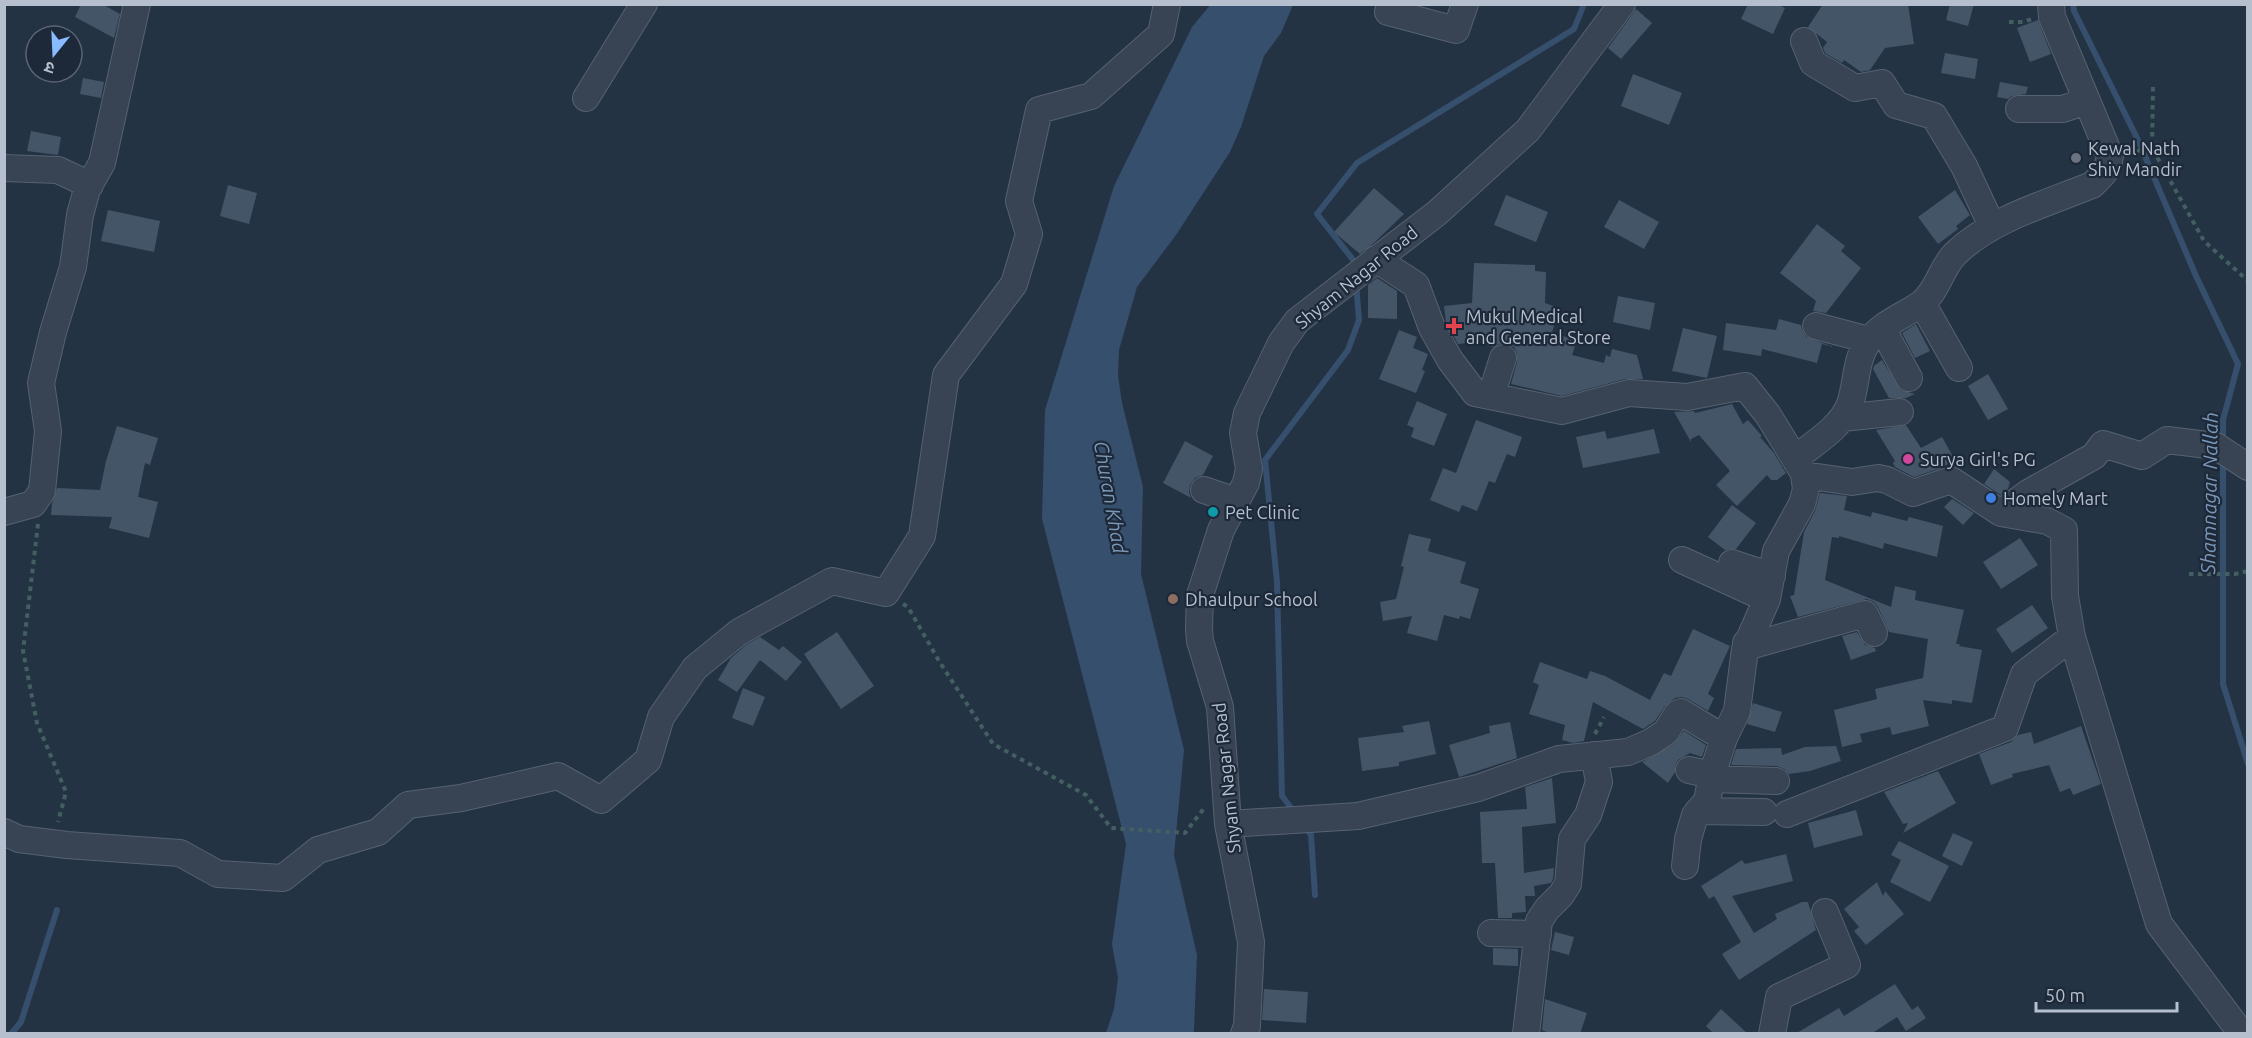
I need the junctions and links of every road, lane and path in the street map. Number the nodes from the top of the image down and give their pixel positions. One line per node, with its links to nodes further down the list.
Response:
1 (137, 4): 15 (street)
2 (644, 4): 11 (street)
3 (1167, 4): 41 (street)
4 (1465, 4): 7 (street)
5 (1622, 4): 17 (street, Shyam Nagar Road)
6 (2051, 4): 10 (street)
7 (1388, 12)
8 (1803, 41): 16 (street)
9 (2153, 87): 18 (path)
10 (2084, 96): 12 (street); 13 (street); 16 (street)
11 (586, 98)
12 (2049, 99)
13 (2019, 109)
14 (4, 168): 15 (street)
15 (90, 185): 32 (street)
16 (1992, 226): 19 (street)
17 (1376, 260): 25 (street); 33 (street, Shyam Nagar Road)
18 (2247, 281)
19 (1922, 303): 21 (street); 23 (street)
20 (1816, 326): 21 (street)
21 (1875, 334): 24 (street); 27 (street)
22 (1503, 358): 25 (street)
23 (1959, 368)
24 (1909, 378)
25 (1491, 396): 29 (street)
26 (1876, 404): 27 (street)
27 (1845, 412): 28 (street); 29 (street)
28 (1900, 412)
29 (1800, 466): 35 (street); 40 (street)
30 (2247, 467): 35 (street)
31 (1204, 490): 33 (street)
32 (42, 491): 34 (street); 53 (path)
33 (1236, 501): 50 (street, Shyam Nagar Road)
34 (4, 512)
35 (2001, 513): 43 (street)
36 (1682, 560): 40 (street)
37 (1732, 563): 40 (street)
38 (2247, 571): 39 (path)
39 (2189, 574)
40 (1769, 587): 44 (street)
41 (886, 593): 52 (path); 53 (street)
42 (1874, 633): 44 (street)
43 (2072, 637): 49 (street); 61 (street)
44 (1746, 643): 45 (street)
45 (1724, 738): 46 (street); 47 (street)
46 (1594, 755): 50 (street); 57 (street)
47 (1704, 774): 48 (street); 49 (street)
48 (1776, 781)
49 (1698, 811): 54 (street)
50 (1228, 824): 58 (street, Shyam Nagar Road)
51 (4, 832): 53 (street)
52 (1185, 833)
53 (67, 845)
54 (1684, 866)
55 (1825, 912): 60 (street)
56 (1491, 933): 57 (street)
57 (1538, 934): 59 (street)
58 (1244, 1034)
59 (1526, 1034)
60 (1772, 1034)
61 (2242, 1034)

